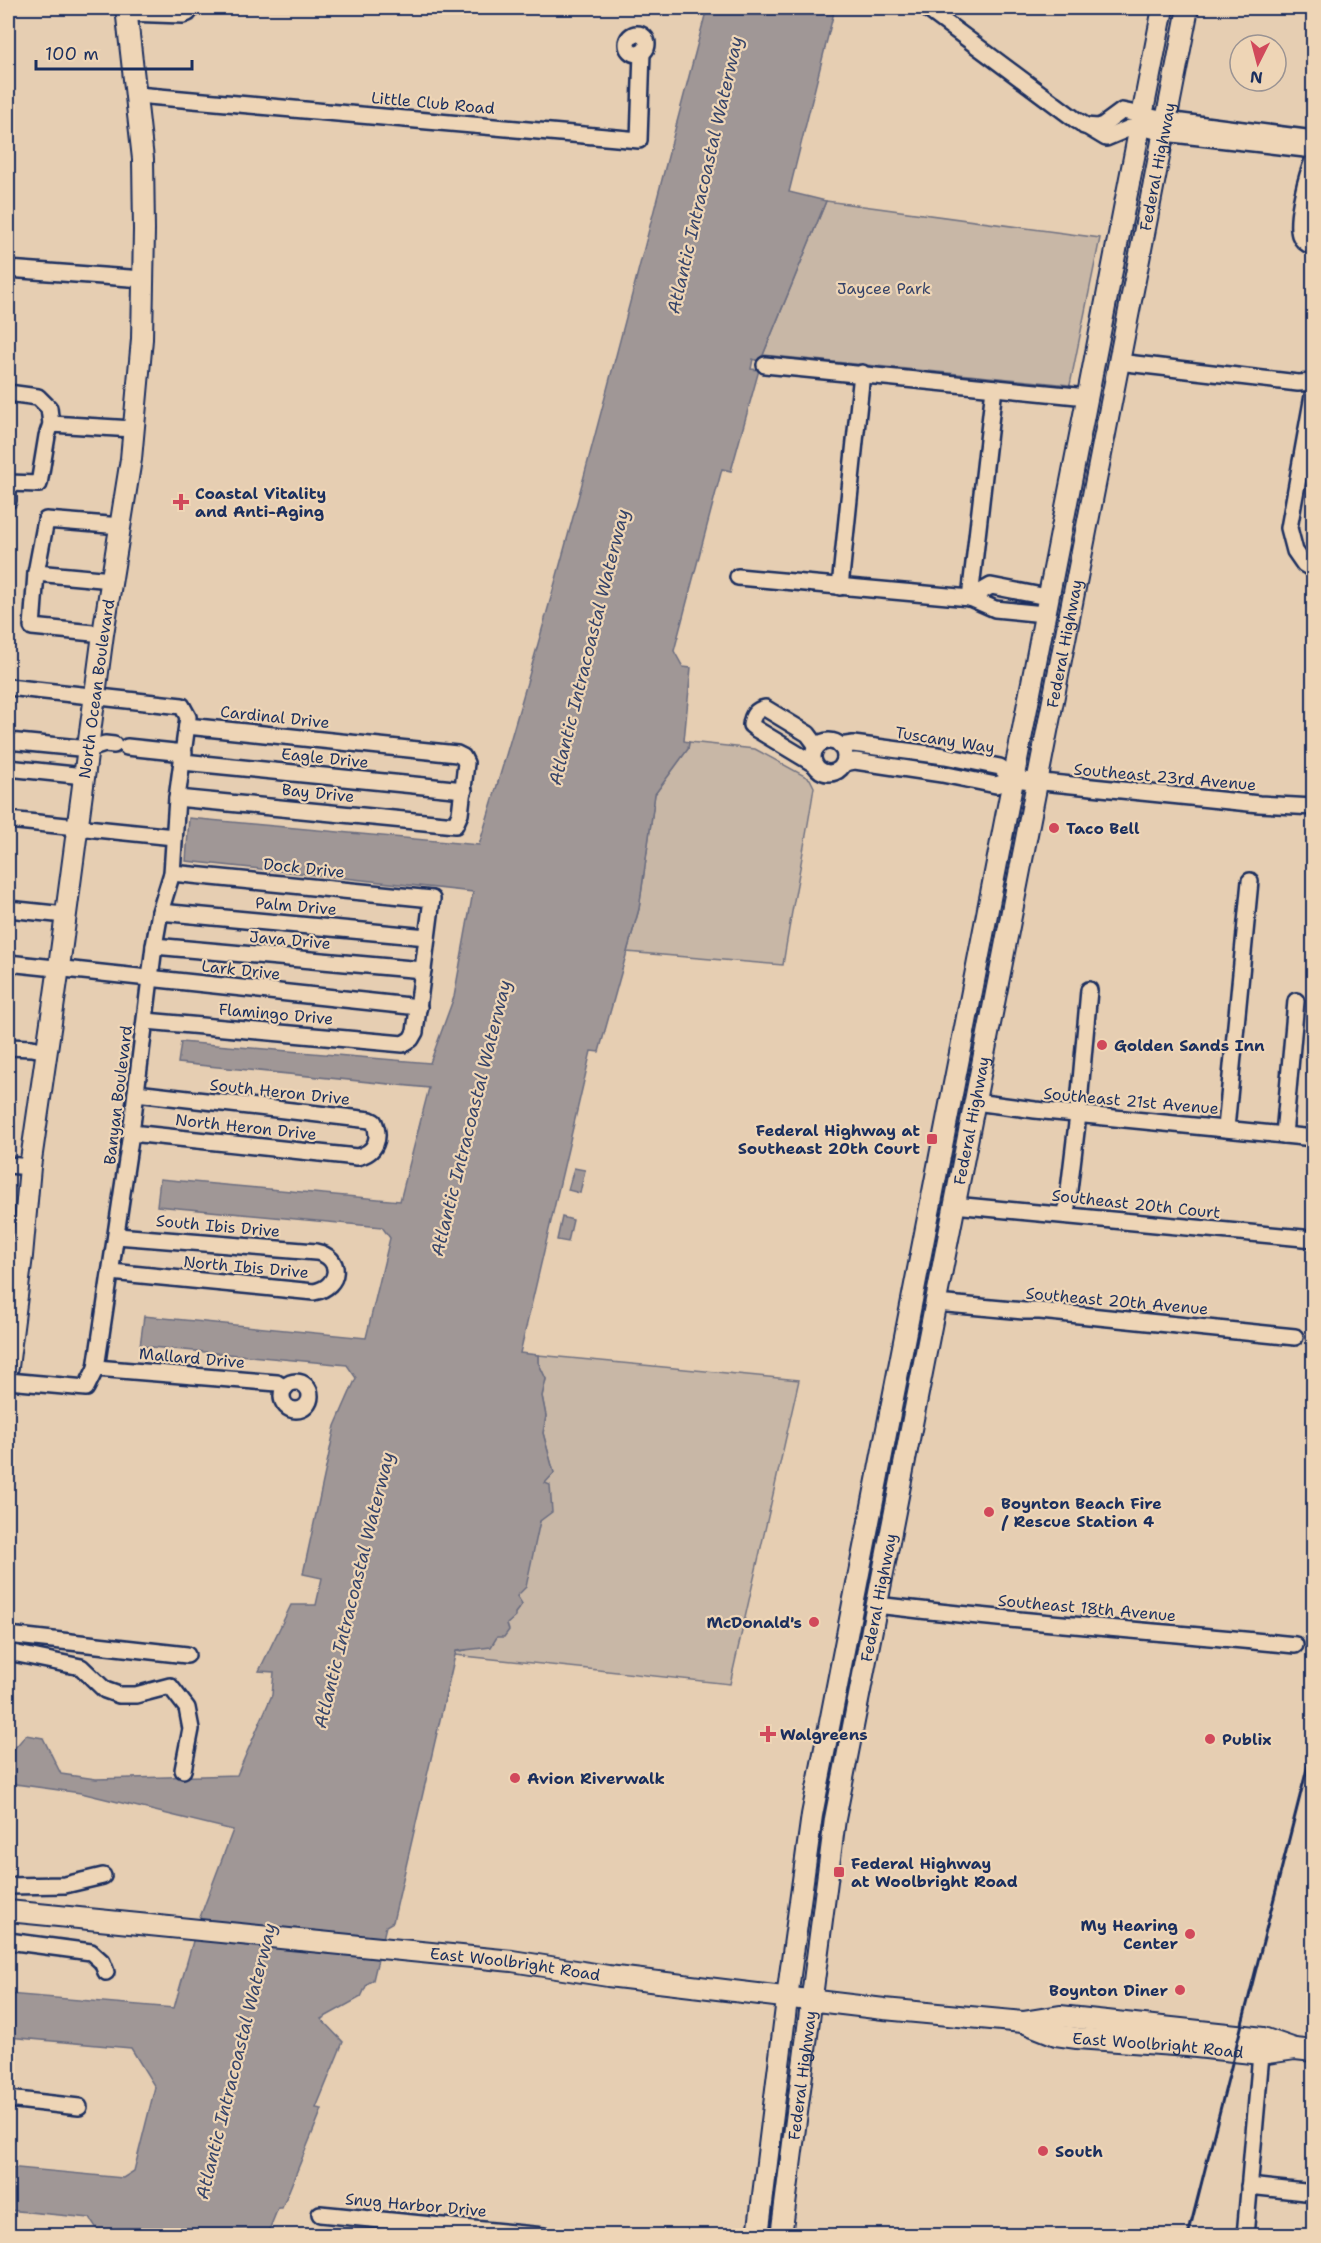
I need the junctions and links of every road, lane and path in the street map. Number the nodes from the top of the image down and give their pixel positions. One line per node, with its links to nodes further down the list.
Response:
1 (191, 8): 5 (street)
2 (926, 8): 8 (street)
3 (1163, 8): 8 (main road, Federal Highway)
4 (1188, 8): 9 (main road, Federal Highway)
5 (127, 10): 7 (main road, North Ocean Boulevard)
6 (642, 52): 7 (street, Little Club Road)
7 (137, 95): 16 (main road, North Ocean Boulevard)
8 (1142, 121): 9 (street); 14 (main road, Federal Highway)
9 (1165, 127): 10 (street); 11 (street); 18 (main road, Federal Highway)
10 (1314, 139)
11 (1314, 150)
12 (1314, 159): 13 (street)
13 (1314, 248)
14 (1115, 254): 17 (main road, Federal Highway); 18 (main road)
15 (8, 269): 16 (street)
16 (143, 279): 27 (main road, North Ocean Boulevard)
17 (1094, 357): 25 (main road, Federal Highway); 28 (main road)
18 (1118, 362): 21 (street); 28 (main road, Federal Highway)
19 (765, 365): 20 (street)
20 (862, 374): 22 (street); 36 (street)
21 (1314, 382)
22 (994, 387): 25 (street); 37 (street)
23 (1314, 390): 32 (street)
24 (8, 393): 26 (street)
25 (1087, 397): 38 (main road, Federal Highway)
26 (51, 424): 27 (street); 29 (street)
27 (133, 429): 31 (main road, North Ocean Boulevard)
28 (1096, 474): 40 (main road, Federal Highway)
29 (8, 483): 30 (street)
30 (8, 501)
31 (121, 526): 33 (street); 35 (main road, North Ocean Boulevard)
32 (1314, 570)
33 (36, 573): 35 (street); 39 (street)
34 (738, 577): 36 (street)
35 (112, 579): 39 (main road, North Ocean Boulevard)
36 (840, 587): 37 (street)
37 (970, 598): 38 (street); 38 (street)
38 (1046, 606): 40 (main road); 53 (main road, Federal Highway)
39 (103, 634): 42 (main road, North Ocean Boulevard)
40 (1066, 636): 54 (main road, Federal Highway)
41 (8, 687): 42 (street)
42 (101, 696): 43 (street); 47 (main road, North Ocean Boulevard)
43 (187, 726): 48 (street, Banyan Boulevard); 55 (street, Cardinal Drive)
44 (8, 741): 47 (street, Eagle Drive)
45 (817, 746): 46 (street, Tuscany Way); 50 (street); 50 (street, Tuscany Way)
46 (840, 746): 49 (street); 53 (street, Tuscany Way)
47 (89, 749): 48 (street, Eagle Drive); 52 (main road, North Ocean Boulevard)
48 (183, 757): 55 (street, Eagle Drive); 56 (street, Banyan Boulevard)
49 (844, 763): 50 (street, Tuscany Way); 53 (street, Tuscany Way)
50 (814, 764)
51 (8, 768): 52 (street)
52 (84, 776): 59 (main road, North Ocean Boulevard)
53 (1012, 779): 54 (street, Southeast 23rd Avenue); 72 (main road, Federal Highway)
54 (1037, 783): 57 (street, Southeast 23rd Avenue); 80 (main road, Federal Highway)
55 (464, 790): 56 (street, Bay Drive)
56 (177, 798): 60 (street, Banyan Boulevard)
57 (1314, 807)
58 (8, 820): 59 (street)
59 (77, 828): 60 (street); 65 (main road, North Ocean Boulevard)
60 (174, 837): 61 (street, Banyan Boulevard)
61 (172, 873): 64 (street, Banyan Boulevard); 66 (street, Dock Drive)
62 (1250, 881): 84 (street)
63 (8, 909): 65 (street)
64 (160, 912): 66 (street, Palm Drive); 67 (street, Banyan Boulevard)
65 (65, 915): 69 (main road, North Ocean Boulevard)
66 (428, 937): 70 (street)
67 (154, 946): 70 (street, Java Drive); 71 (street, Banyan Boulevard)
68 (8, 963): 69 (street, Lark Drive)
69 (59, 967): 71 (street, Lark Drive); 78 (main road, North Ocean Boulevard)
70 (423, 970): 75 (street)
71 (151, 979): 75 (street, Lark Drive); 76 (street, Banyan Boulevard)
72 (972, 982): 80 (main road); 81 (main road, Federal Highway)
73 (1089, 990): 82 (street)
74 (1296, 1001): 86 (street)
75 (419, 1007): 76 (street, Flamingo Drive)
76 (146, 1021): 79 (street, Banyan Boulevard)
77 (8, 1047): 78 (street)
78 (46, 1051): 90 (main road, North Ocean Boulevard)
79 (136, 1094): 85 (street, Banyan Boulevard); 88 (street, South Heron Drive)
80 (975, 1102): 82 (street, Southeast 21st Avenue); 83 (main road, Federal Highway)
81 (950, 1105): 83 (main road); 103 (main road, Federal Highway)
82 (1078, 1115): 84 (street, Southeast 21st Avenue); 92 (street)
83 (970, 1123): 91 (main road, Federal Highway)
84 (1226, 1128): 86 (street, Southeast 21st Avenue)
85 (131, 1133): 88 (street, North Heron Drive); 93 (street, Banyan Boulevard)
86 (1284, 1135): 87 (street, Southeast 21st Avenue)
87 (1314, 1138)
88 (357, 1156)
89 (8, 1165): 90 (street)
90 (30, 1167): 99 (main road, North Ocean Boulevard)
91 (954, 1205): 92 (street, Southeast 20th Court); 97 (main road, Federal Highway)
92 (1066, 1215): 94 (street, Southeast 20th Court)
93 (117, 1236): 95 (street, South Ibis Drive); 96 (street, Banyan Boulevard)
94 (1314, 1239)
95 (316, 1252): 96 (street, North Ibis Drive)
96 (111, 1272): 100 (street, Banyan Boulevard)
97 (936, 1303): 98 (street, Southeast 20th Avenue); 105 (main road, Federal Highway)
98 (1295, 1337)
99 (8, 1358)
100 (96, 1368): 101 (street); 102 (street, Mallard Drive)
101 (15, 1382)
102 (285, 1388)
103 (859, 1576): 104 (main road, Federal Highway); 105 (main road)
104 (854, 1600): 105 (main road); 116 (main road, Federal Highway)
105 (875, 1614): 107 (street, Southeast 18th Avenue); 117 (main road, Federal Highway)
106 (8, 1635): 109 (street)
107 (1295, 1645)
108 (8, 1652): 110 (street)
109 (187, 1655)
110 (183, 1770)
111 (103, 1876): 112 (street)
112 (8, 1886)
113 (8, 1911): 116 (main road, East Woolbright Road)
114 (8, 1941): 115 (street)
115 (106, 1972)
116 (787, 1997): 117 (main road, East Woolbright Road); 127 (main road, Federal Highway)
117 (811, 2000): 118 (main road, East Woolbright Road); 128 (main road, Federal Highway)
118 (1023, 2022): 119 (main road, East Woolbright Road); 120 (main road, East Woolbright Road)
119 (1304, 2050): 120 (main road, East Woolbright Road)
120 (1261, 2054): 123 (street)
121 (8, 2099): 122 (street)
122 (79, 2107)
123 (1249, 2186): 124 (street); 129 (street)
124 (1314, 2193)
125 (320, 2214): 126 (street, Snug Harbor Drive)
126 (544, 2235)
127 (758, 2235)
128 (781, 2235)
129 (1245, 2235)

